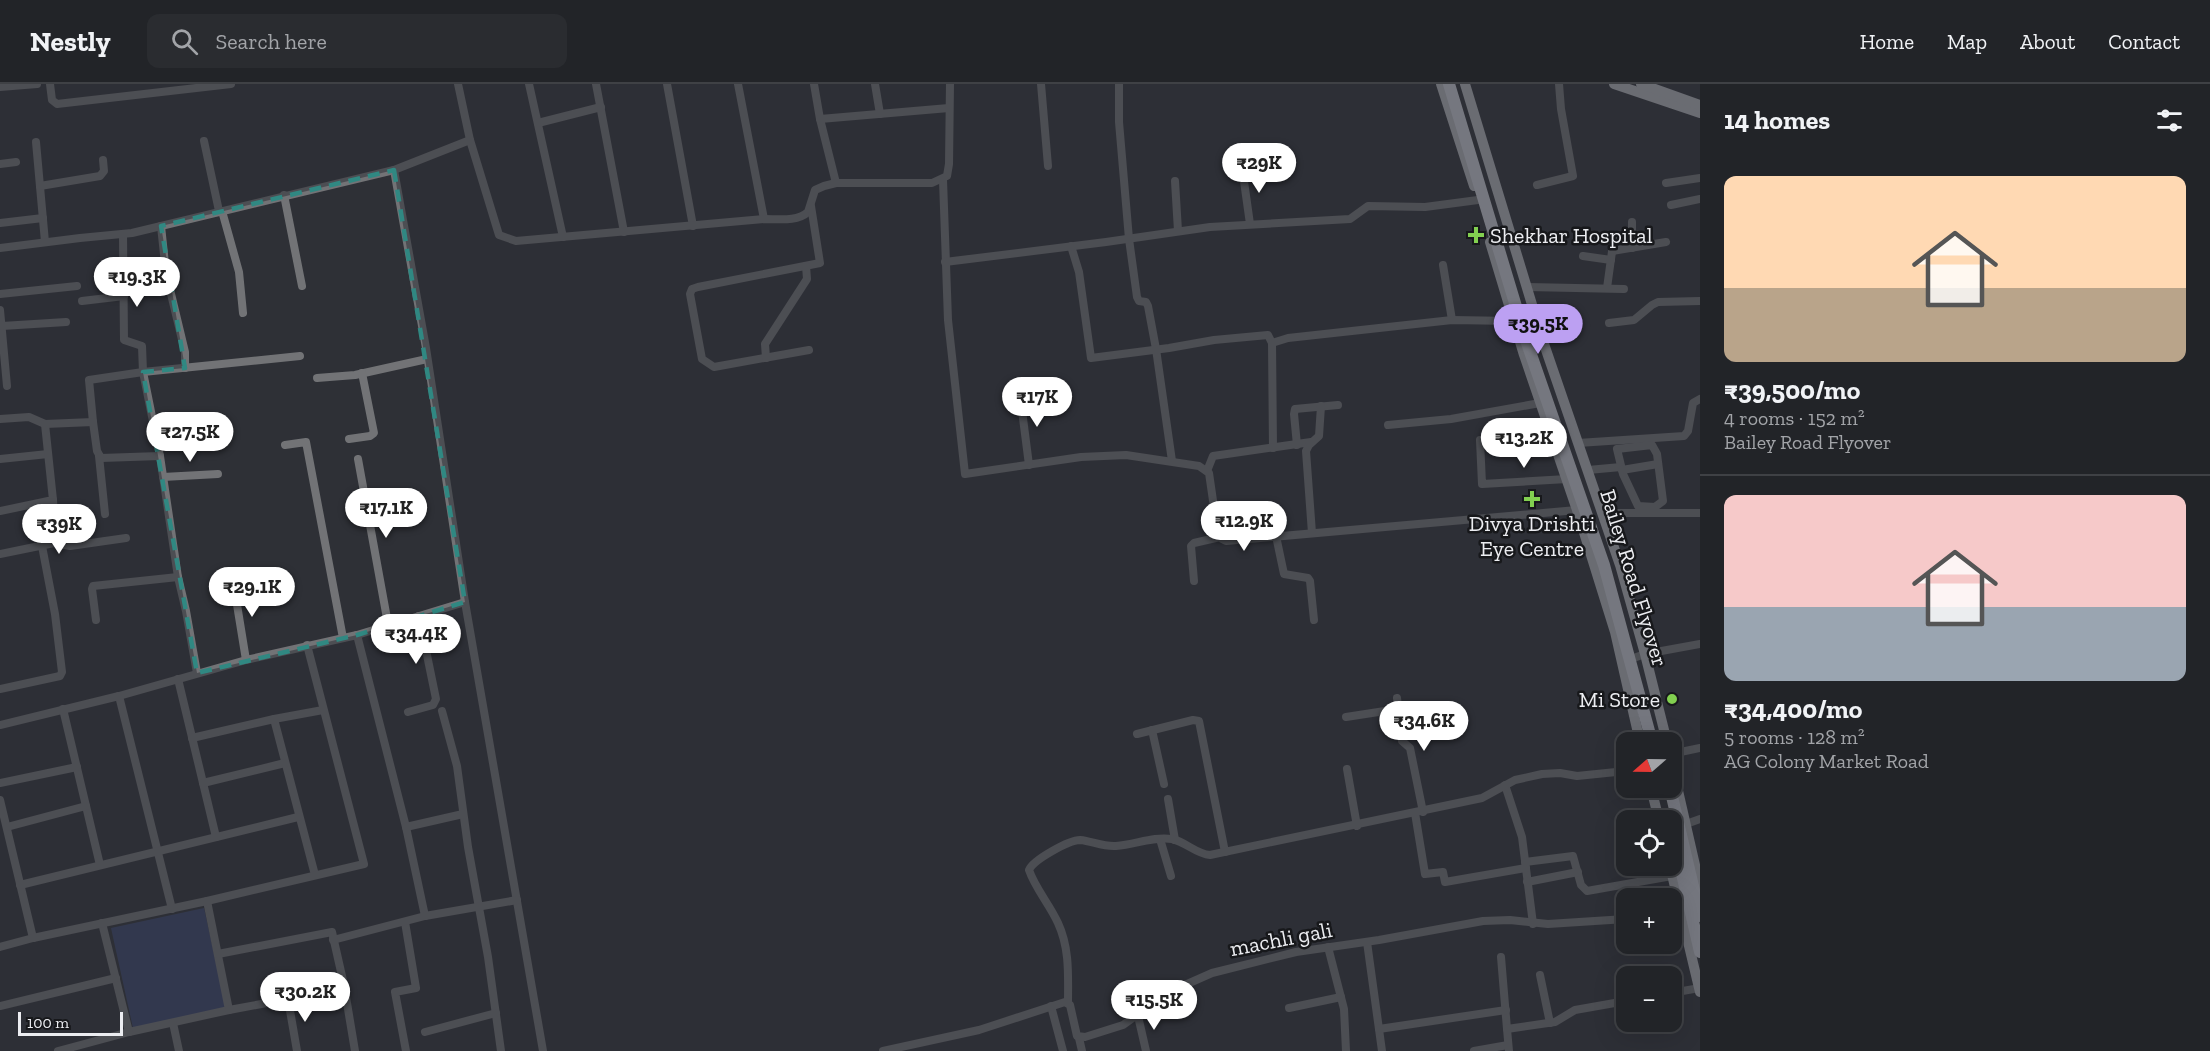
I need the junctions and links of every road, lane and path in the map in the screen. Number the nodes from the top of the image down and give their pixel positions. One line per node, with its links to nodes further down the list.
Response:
1 (37, 84): 21 (street)
2 (50, 84): 3 (street)
3 (231, 84)
4 (458, 84): 29 (street)
5 (529, 84): 28 (street)
6 (596, 84): 23 (street)
7 (667, 84): 61 (street)
8 (738, 84): 56 (street)
9 (814, 84): 27 (street)
10 (875, 84): 26 (street)
11 (950, 84): 24 (street)
12 (1041, 84): 36 (street)
13 (1119, 84): 67 (street)
14 (1441, 84): 38 (main road)
15 (1449, 84): 182 (highway, Bailey Road Flyover, bridge)
16 (1457, 84): 183 (highway, Bailey Road Flyover)
17 (1465, 84): 34 (main road)
18 (1559, 84): 45 (street)
19 (1614, 84): 25 (main road)
20 (1641, 84): 22 (main road)
21 (0, 87)
22 (1700, 105)
23 (601, 107): 28 (street); 63 (street)
24 (950, 108): 26 (street); 41 (street)
25 (1700, 113)
26 (880, 114): 27 (street)
27 (820, 119): 43 (street)
28 (538, 123): 65 (street)
29 (470, 140): 39 (street); 65 (street)
30 (204, 141): 52 (street)
31 (36, 142): 46 (street)
32 (103, 160): 46 (street)
33 (16, 162): 35 (street)
34 (1490, 163): 38 (main road); 53 (main road)
35 (0, 164)
36 (1048, 166)
37 (1242, 167): 59 (street)
38 (1468, 169): 49 (main road)
39 (394, 170): 47 (street); 100 (street)
40 (1700, 178): 44 (street)
41 (943, 180): 43 (street); 76 (street)
42 (1175, 181): 62 (street)
43 (836, 183): 51 (street)
44 (1666, 183)
45 (1537, 185)
46 (40, 186): 55 (street)
47 (284, 195): 52 (street); 80 (street)
48 (1700, 199): 50 (street)
49 (1478, 200): 54 (main road); 59 (street)
50 (1671, 205)
51 (811, 206): 56 (street); 78 (street)
52 (221, 211): 60 (street); 89 (street)
53 (1504, 211): 54 (main road); 81 (main road)
54 (1483, 217): 91 (main road)
55 (43, 218): 58 (street); 68 (street)
56 (764, 219): 61 (street)
57 (1632, 222): 72 (street)
58 (0, 223)
59 (1250, 224): 62 (street)
60 (161, 226): 64 (street); 101 (street)
61 (693, 226): 63 (street)
62 (1178, 231): 67 (street)
63 (624, 232): 65 (street)
64 (123, 234): 68 (street); 85 (street)
65 (563, 237)
66 (1614, 237): 73 (street)
67 (1129, 239): 70 (street); 96 (street)
68 (45, 242): 71 (street)
69 (1666, 242): 72 (street)
70 (1071, 246): 76 (street); 96 (street)
71 (0, 248)
72 (1632, 248): 73 (street)
73 (1612, 251): 75 (street)
74 (1583, 256): 75 (street)
75 (1611, 260): 82 (street)
76 (945, 262): 130 (street)
77 (1443, 265): 90 (street)
78 (806, 266): 99 (street); 99 (street)
79 (77, 286): 84 (street)
80 (302, 286)
81 (1527, 287): 82 (street); 120 (main road)
82 (1607, 288): 83 (street)
83 (1624, 289)
84 (0, 294)
85 (124, 296): 86 (street); 102 (street)
86 (82, 301)
87 (1700, 301): 93 (street)
88 (0, 310): 94 (street)
89 (243, 313)
90 (1452, 320): 91 (street); 95 (street)
91 (1513, 321): 108 (main road)
92 (66, 322): 94 (street)
93 (1609, 323)
94 (2, 326): 105 (street)
95 (1272, 343): 96 (street); 121 (street)
96 (1156, 349): 128 (street)
97 (809, 350): 99 (street)
98 (300, 356): 101 (street)
99 (766, 358)
100 (428, 359): 103 (street); 155 (street)
101 (185, 368): 102 (street)
102 (143, 372): 112 (street); 124 (street)
103 (362, 373): 104 (street); 115 (street)
104 (317, 378)
105 (7, 386)
106 (1020, 395): 130 (street)
107 (1700, 399): 120 (street)
108 (1540, 403): 114 (street); 125 (main road)
109 (1338, 405): 110 (street)
110 (1321, 406): 117 (street); 119 (street)
111 (0, 419): 113 (street)
112 (93, 422): 113 (street); 123 (street)
113 (45, 424): 122 (street)
114 (1388, 425)
115 (348, 439)
116 (1480, 440): 136 (street)
117 (1312, 442): 119 (street); 143 (street)
118 (285, 445): 161 (street)
119 (1297, 445): 121 (street)
120 (1579, 447): 125 (main road); 132 (main road)
121 (1273, 448): 133 (street)
122 (48, 454): 126 (street); 137 (street)
123 (99, 456): 124 (street); 142 (street)
124 (160, 456): 135 (street)
125 (1558, 456): 136 (main road)
126 (0, 459)
127 (358, 459): 159 (street)
128 (1172, 461): 130 (street); 133 (street)
129 (1658, 464): 131 (street); 131 (street); 131 (street)
130 (1029, 465)
131 (1622, 469): 132 (street)
132 (1588, 470): 140 (main road)
133 (1207, 471): 145 (street)
134 (218, 474): 135 (street)
135 (163, 477): 152 (street)
136 (1567, 479): 138 (main road)
137 (53, 500): 139 (street); 147 (street)
138 (1578, 510): 143 (street); 151 (main road)
139 (0, 511)
140 (1603, 513): 141 (street); 149 (main road)
141 (1700, 513)
142 (105, 514)
143 (1312, 533): 144 (street)
144 (1276, 536): 145 (street); 158 (street)
145 (1220, 537): 154 (street)
146 (126, 538): 147 (street)
147 (54, 543): 148 (street)
148 (42, 546): 150 (street); 169 (street)
149 (1614, 547): 151 (main road); 164 (main road)
150 (0, 554)
151 (1591, 554): 166 (main road)
152 (178, 578): 157 (street); 167 (street)
153 (233, 580): 165 (street)
154 (1194, 581)
155 (465, 602): 156 (street); 225 (street)
156 (419, 616): 159 (street); 176 (street)
157 (96, 620)
158 (1314, 620)
159 (388, 624): 160 (street)
160 (357, 635): 161 (street); 209 (street)
161 (343, 638): 163 (street)
162 (1700, 644): 164 (street)
163 (307, 645): 165 (street); 174 (street)
164 (1645, 654): 166 (street); 184 (main road)
165 (246, 660): 167 (street)
166 (1622, 662): 181 (main road)
167 (197, 673): 168 (street)
168 (178, 679): 170 (street); 186 (street)
169 (0, 689)
170 (119, 696): 172 (street); 213 (street)
171 (1397, 698): 173 (street)
172 (63, 709): 179 (street); 190 (street)
173 (1398, 709): 177 (street); 202 (street)
174 (323, 710): 178 (street); 219 (street)
175 (442, 711): 203 (street)
176 (408, 712)
177 (1346, 717)
178 (274, 719): 186 (street); 189 (street)
179 (0, 725)
180 (1152, 730): 185 (street); 195 (street); 214 (street)
181 (1639, 732)
182 (1649, 732)
183 (1656, 732)
184 (1664, 732)
185 (1137, 734)
186 (192, 738): 194 (street)
187 (1700, 748): 188 (street)
188 (1682, 756)
189 (285, 763): 194 (street); 204 (street)
190 (77, 767): 193 (street); 201 (street)
191 (1347, 769): 207 (street)
192 (1616, 772): 196 (street)
193 (0, 783)
194 (203, 783): 210 (street)
195 (1164, 783)
196 (1505, 785): 202 (street); 216 (street)
197 (1672, 798): 230 (highway)
198 (1680, 798): 206 (main road)
199 (1168, 799): 212 (street)
200 (0, 800): 208 (street)
201 (87, 806): 208 (street); 215 (street)
202 (1419, 813): 207 (street); 216 (street)
203 (464, 814): 209 (street); 227 (street)
204 (298, 817): 210 (street); 219 (street)
205 (1700, 819): 206 (street)
206 (1686, 824): 224 (main road)
207 (1357, 826): 214 (street)
208 (7, 827): 223 (street)
209 (406, 827): 229 (street)
210 (216, 837): 213 (street)
211 (1160, 839): 212 (street); 220 (street); 253 (street)
212 (1175, 840): 214 (street)
213 (157, 852): 215 (street); 228 (street)
214 (1225, 852)
215 (100, 865): 223 (street)
216 (1525, 865): 217 (street); 222 (street)
217 (1578, 872): 221 (street); 222 (street)
218 (1682, 874): 243 (highway, bridge)
219 (315, 875): 226 (street)
220 (1171, 876)
221 (1650, 876)
222 (1527, 882): 234 (street)
223 (20, 885): 238 (street)
224 (1700, 886)
225 (517, 900): 227 (street); 276 (street)
226 (207, 901): 228 (street); 244 (street)
227 (479, 906): 229 (street); 260 (street)
228 (172, 909): 233 (street)
229 (425, 916): 232 (street)
230 (1700, 916)
231 (1616, 920): 234 (street, machli gali)
232 (405, 922): 239 (street); 274 (street)
233 (102, 923): 238 (street); 247 (street)
234 (1533, 924): 240 (street, machli gali)
235 (1682, 925): 237 (main road)
236 (1700, 927): 237 (main road)
237 (1685, 930): 249 (main road)
238 (33, 938): 241 (street)
239 (333, 940): 244 (street); 248 (street)
240 (1367, 942): 242 (street, machli gali); 264 (street)
241 (0, 947)
242 (1328, 947): 251 (street); 261 (street, machli gali)
243 (1700, 952)
244 (218, 954): 258 (street)
245 (1501, 957): 259 (street)
246 (1540, 975): 263 (street)
247 (116, 978): 255 (street); 266 (street)
248 (344, 985): 252 (street); 273 (street)
249 (1700, 990): 250 (street)
250 (1682, 992)
251 (1341, 998): 257 (street); 281 (street)
252 (288, 999): 258 (street); 272 (street)
253 (1068, 1003): 256 (street); 268 (street)
254 (1616, 1003): 263 (street)
255 (0, 1006)
256 (1051, 1006): 277 (street); 278 (street)
257 (1289, 1008)
258 (229, 1010): 262 (street)
259 (1506, 1010): 264 (street); 265 (street)
260 (496, 1013): 267 (street); 275 (street)
261 (1138, 1016): 268 (street, machli gali); 280 (street)
262 (173, 1023): 266 (street); 271 (street)
263 (1550, 1023): 265 (street)
264 (1379, 1029): 282 (street)
265 (1507, 1029): 269 (street)
266 (129, 1032): 270 (street)
267 (425, 1032)
268 (1079, 1038): 279 (street)
269 (1508, 1048): 283 (street)
270 (61, 1051)
271 (179, 1051)
272 (297, 1051)
273 (355, 1051)
274 (406, 1051)
275 (501, 1051)
276 (543, 1051)
277 (883, 1051)
278 (1064, 1051)
279 (1082, 1051)
280 (1146, 1051)
281 (1346, 1051)
282 (1382, 1051)
283 (1474, 1051)

